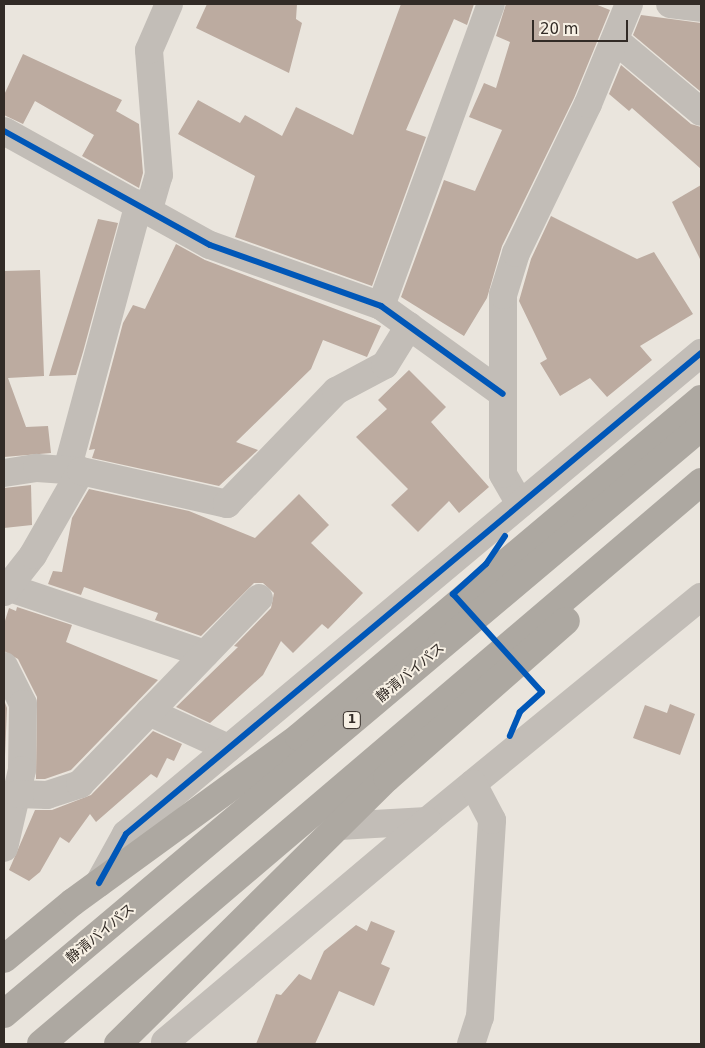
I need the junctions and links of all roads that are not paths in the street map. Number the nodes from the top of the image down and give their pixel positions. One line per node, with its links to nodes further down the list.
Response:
1 (169, 4): 9 (street)
2 (491, 4): 10 (street)
3 (629, 4): 6 (street)
4 (670, 4): 5 (street)
5 (701, 8)
6 (614, 40): 7 (street); 13 (street)
7 (701, 112)
8 (4, 131): 9 (street)
9 (144, 206): 10 (street); 16 (street)
10 (381, 306): 11 (street)
11 (409, 326): 13 (street); 16 (street)
12 (701, 353): 19 (street)
13 (503, 394): 19 (street)
14 (701, 399): 33 (highway)
15 (701, 427): 35 (highway, 静清バイパス / 1)
16 (74, 471): 17 (street); 21 (street)
17 (4, 473)
18 (701, 482): 37 (highway)
19 (520, 504): 27 (street)
20 (701, 504): 31 (highway)
21 (6, 589): 24 (street)
22 (701, 597): 28 (street)
23 (259, 598): 24 (street)
24 (206, 654): 26 (street)
25 (4, 666): 29 (street)
26 (149, 712): 27 (street); 29 (street)
27 (228, 748): 33 (street)
28 (473, 784): 30 (street); 39 (street)
29 (18, 794): 32 (street)
30 (428, 821): 31 (street); 36 (street)
31 (339, 826): 38 (highway)
32 (4, 848)
33 (99, 883): 34 (highway)
34 (5, 954)
35 (4, 1014)
36 (165, 1042)
37 (41, 1044)
38 (118, 1044)
39 (471, 1044)

